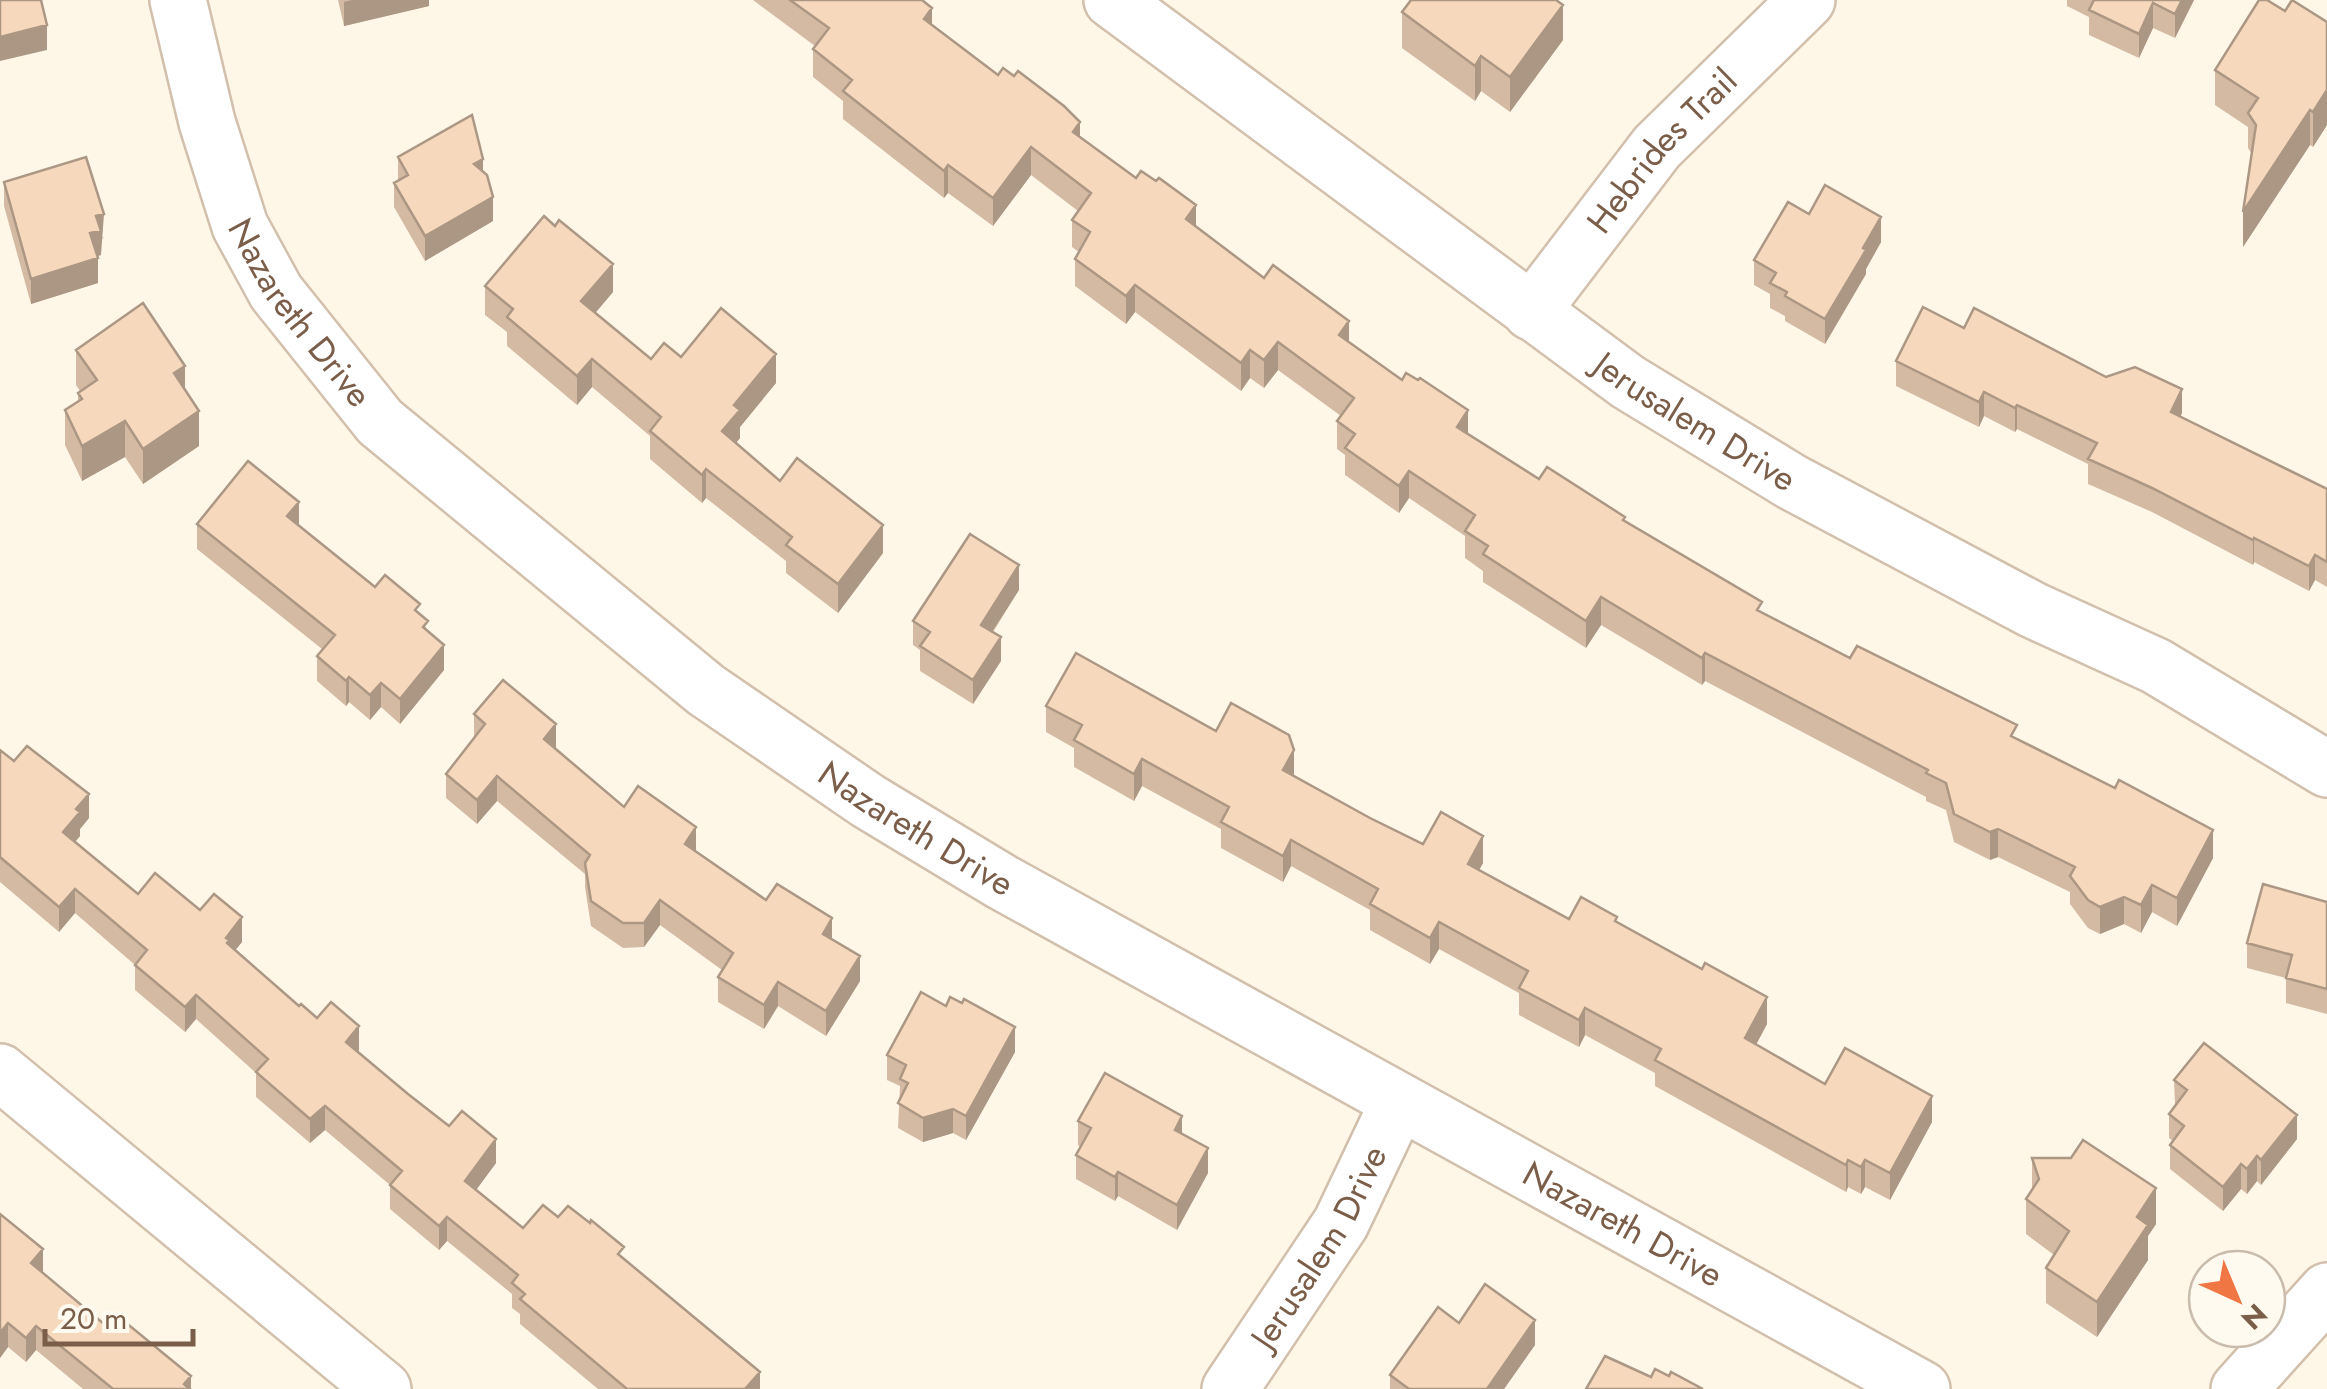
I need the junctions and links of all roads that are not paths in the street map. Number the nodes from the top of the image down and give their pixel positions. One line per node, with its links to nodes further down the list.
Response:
1 (178, 0): 7 (street, Nazareth Drive)
2 (1112, 0): 4 (street, Jerusalem Drive)
3 (1807, 0): 4 (street, Hebrides Trail)
4 (1531, 312): 5 (street, Jerusalem Drive)
5 (2327, 768)
6 (0, 1072): 9 (street)
7 (1400, 1101): 10 (street, Jerusalem Drive); 11 (street, Nazareth Drive)
8 (2327, 1291): 12 (street)
9 (383, 1389)
10 (1230, 1389)
11 (1922, 1389)
12 (2239, 1389)

